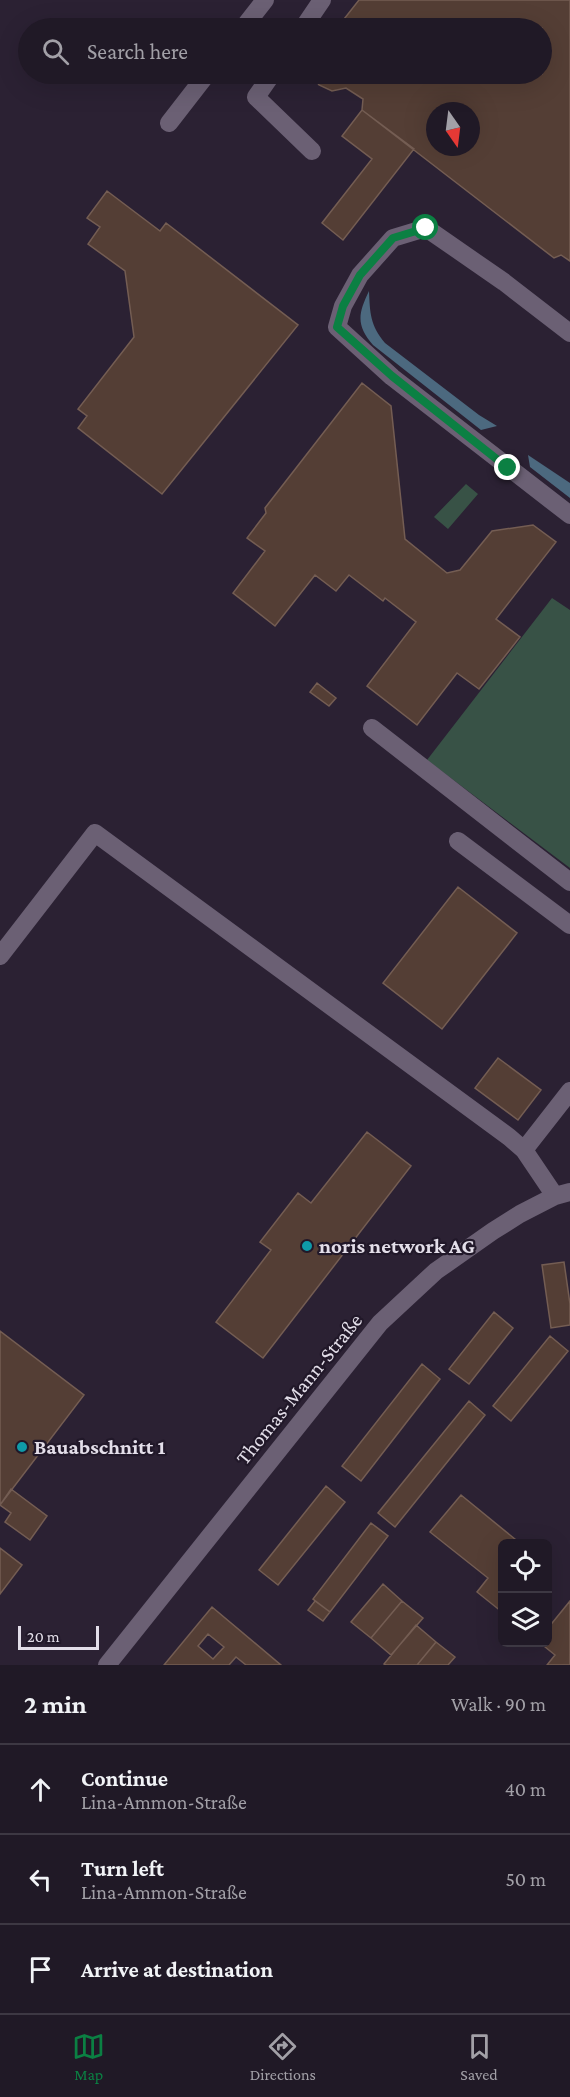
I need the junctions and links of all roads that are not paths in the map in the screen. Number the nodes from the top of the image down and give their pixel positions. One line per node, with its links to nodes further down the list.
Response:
1 (265, 0): 3 (street)
2 (322, 0): 4 (street)
3 (251, 18)
4 (310, 18)
5 (199, 84): 7 (street)
6 (265, 84): 8 (street)
7 (169, 123)
8 (312, 151)
9 (570, 333): 10 (street)
10 (570, 516)
11 (372, 728): 13 (street)
12 (458, 841): 14 (street)
13 (570, 882)
14 (570, 925)
15 (0, 956): 17 (street)
16 (570, 1090): 17 (street)
17 (524, 1150): 18 (street)
18 (562, 1194): 19 (street, Thomas-Mann-Straße)
19 (107, 1665)

